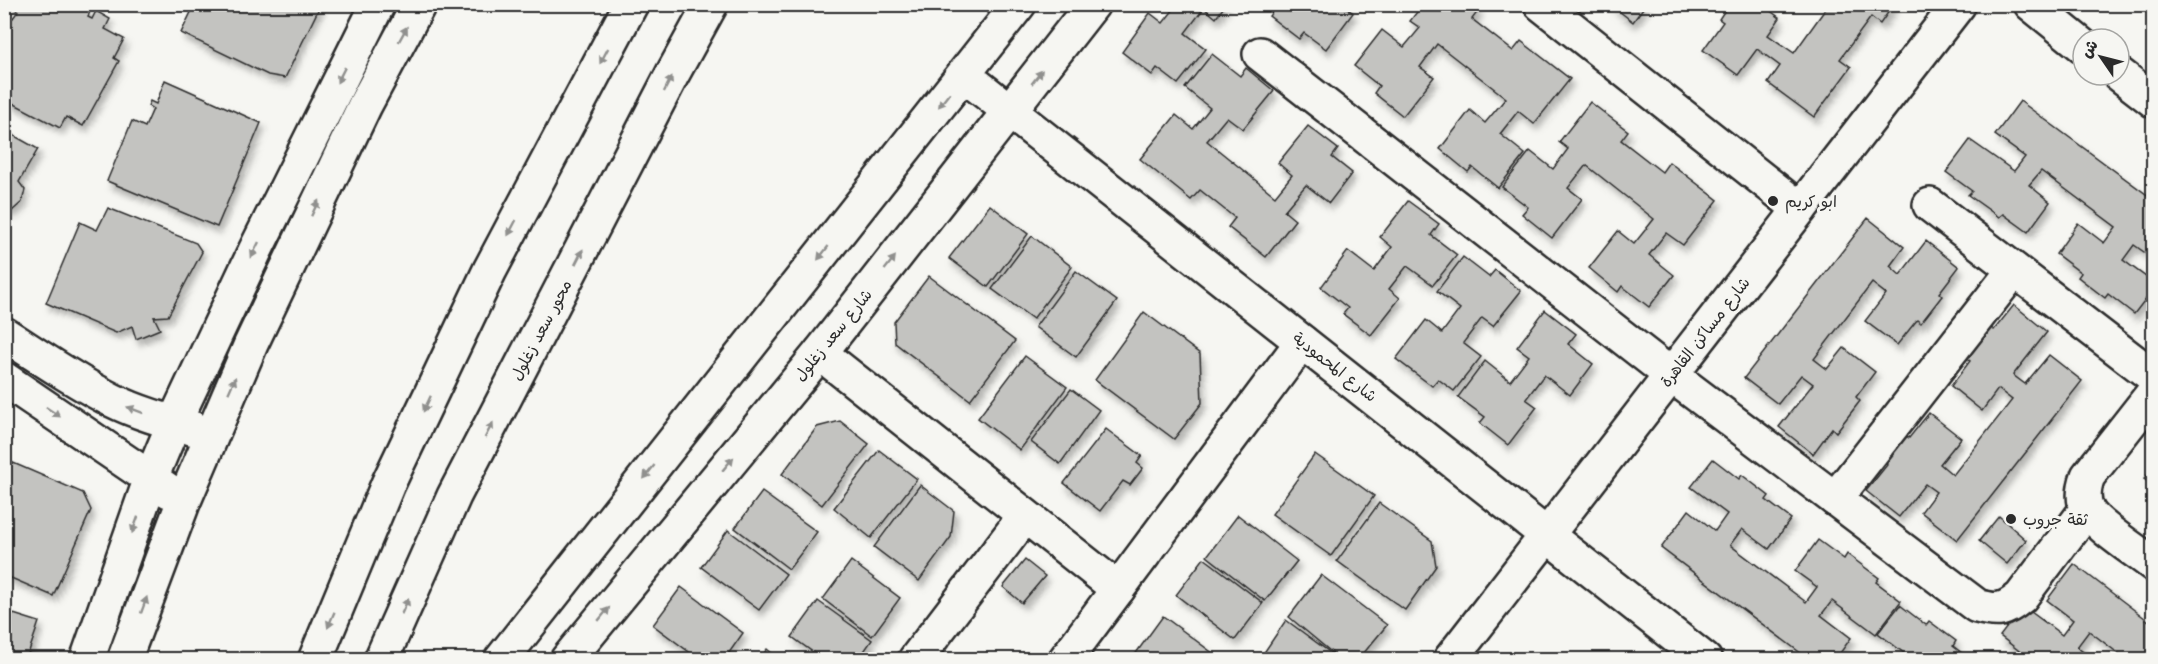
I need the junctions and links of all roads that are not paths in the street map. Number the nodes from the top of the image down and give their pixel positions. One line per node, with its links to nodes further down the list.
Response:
1 (378, 4): 26 (street, one-way to 26)
2 (419, 4): 27 (street, one-way to 2)
3 (631, 4): 40 (street, one-way to 40)
4 (711, 4): 41 (street, محور سعد زغلول, one-way to 4)
5 (1019, 4): 12 (street)
6 (1093, 4): 15 (street, شارع سعد زغلول, one-way to 6)
7 (1541, 4): 17 (street)
8 (1959, 4): 17 (street, شارع مساكن القاهرة)
9 (2031, 4): 10 (street)
10 (2071, 36)
11 (1260, 54): 22 (street)
12 (964, 75): 15 (street, شارع المحمودية); 36 (street, one-way to 36)
13 (2131, 83): 14 (street)
14 (2154, 101)
15 (1010, 112): 20 (street, شارع المحمودية); 21 (street, شارع سعد زغلول, one-way to 15)
16 (1930, 205): 18 (street)
17 (1800, 209): 22 (street, شارع مساكن القاهرة)
18 (2014, 270): 23 (street); 29 (street)
19 (4, 334): 26 (street, one-way to 19)
20 (1302, 342): 33 (street, شارع المحمودية); 35 (street)
21 (820, 353): 32 (street); 37 (street, شارع سعد زغلول, one-way to 21)
22 (1671, 375): 29 (street); 33 (street, شارع مساكن القاهرة)
23 (2154, 376)
24 (4, 379): 28 (street, one-way to 28)
25 (2154, 392): 31 (street)
26 (174, 423): 27 (street); 28 (street)
27 (212, 432): 30 (street)
28 (151, 478): 30 (street); 38 (street, one-way to 38)
29 (1835, 499): 31 (street)
30 (183, 503): 39 (street, one-way to 30)
31 (2087, 509): 34 (street)
32 (1025, 516): 35 (street); 43 (street)
33 (1547, 535): 45 (street, شارع مساكن القاهرة); 46 (street, شارع المحمودية)
34 (2154, 565)
35 (1118, 589): 44 (street)
36 (538, 611): 37 (street); 42 (street)
37 (573, 652)
38 (87, 660)
39 (124, 660)
40 (315, 660)
41 (381, 660)
42 (501, 660)
43 (915, 660)
44 (1065, 660)
45 (1450, 660)
46 (1706, 660)

